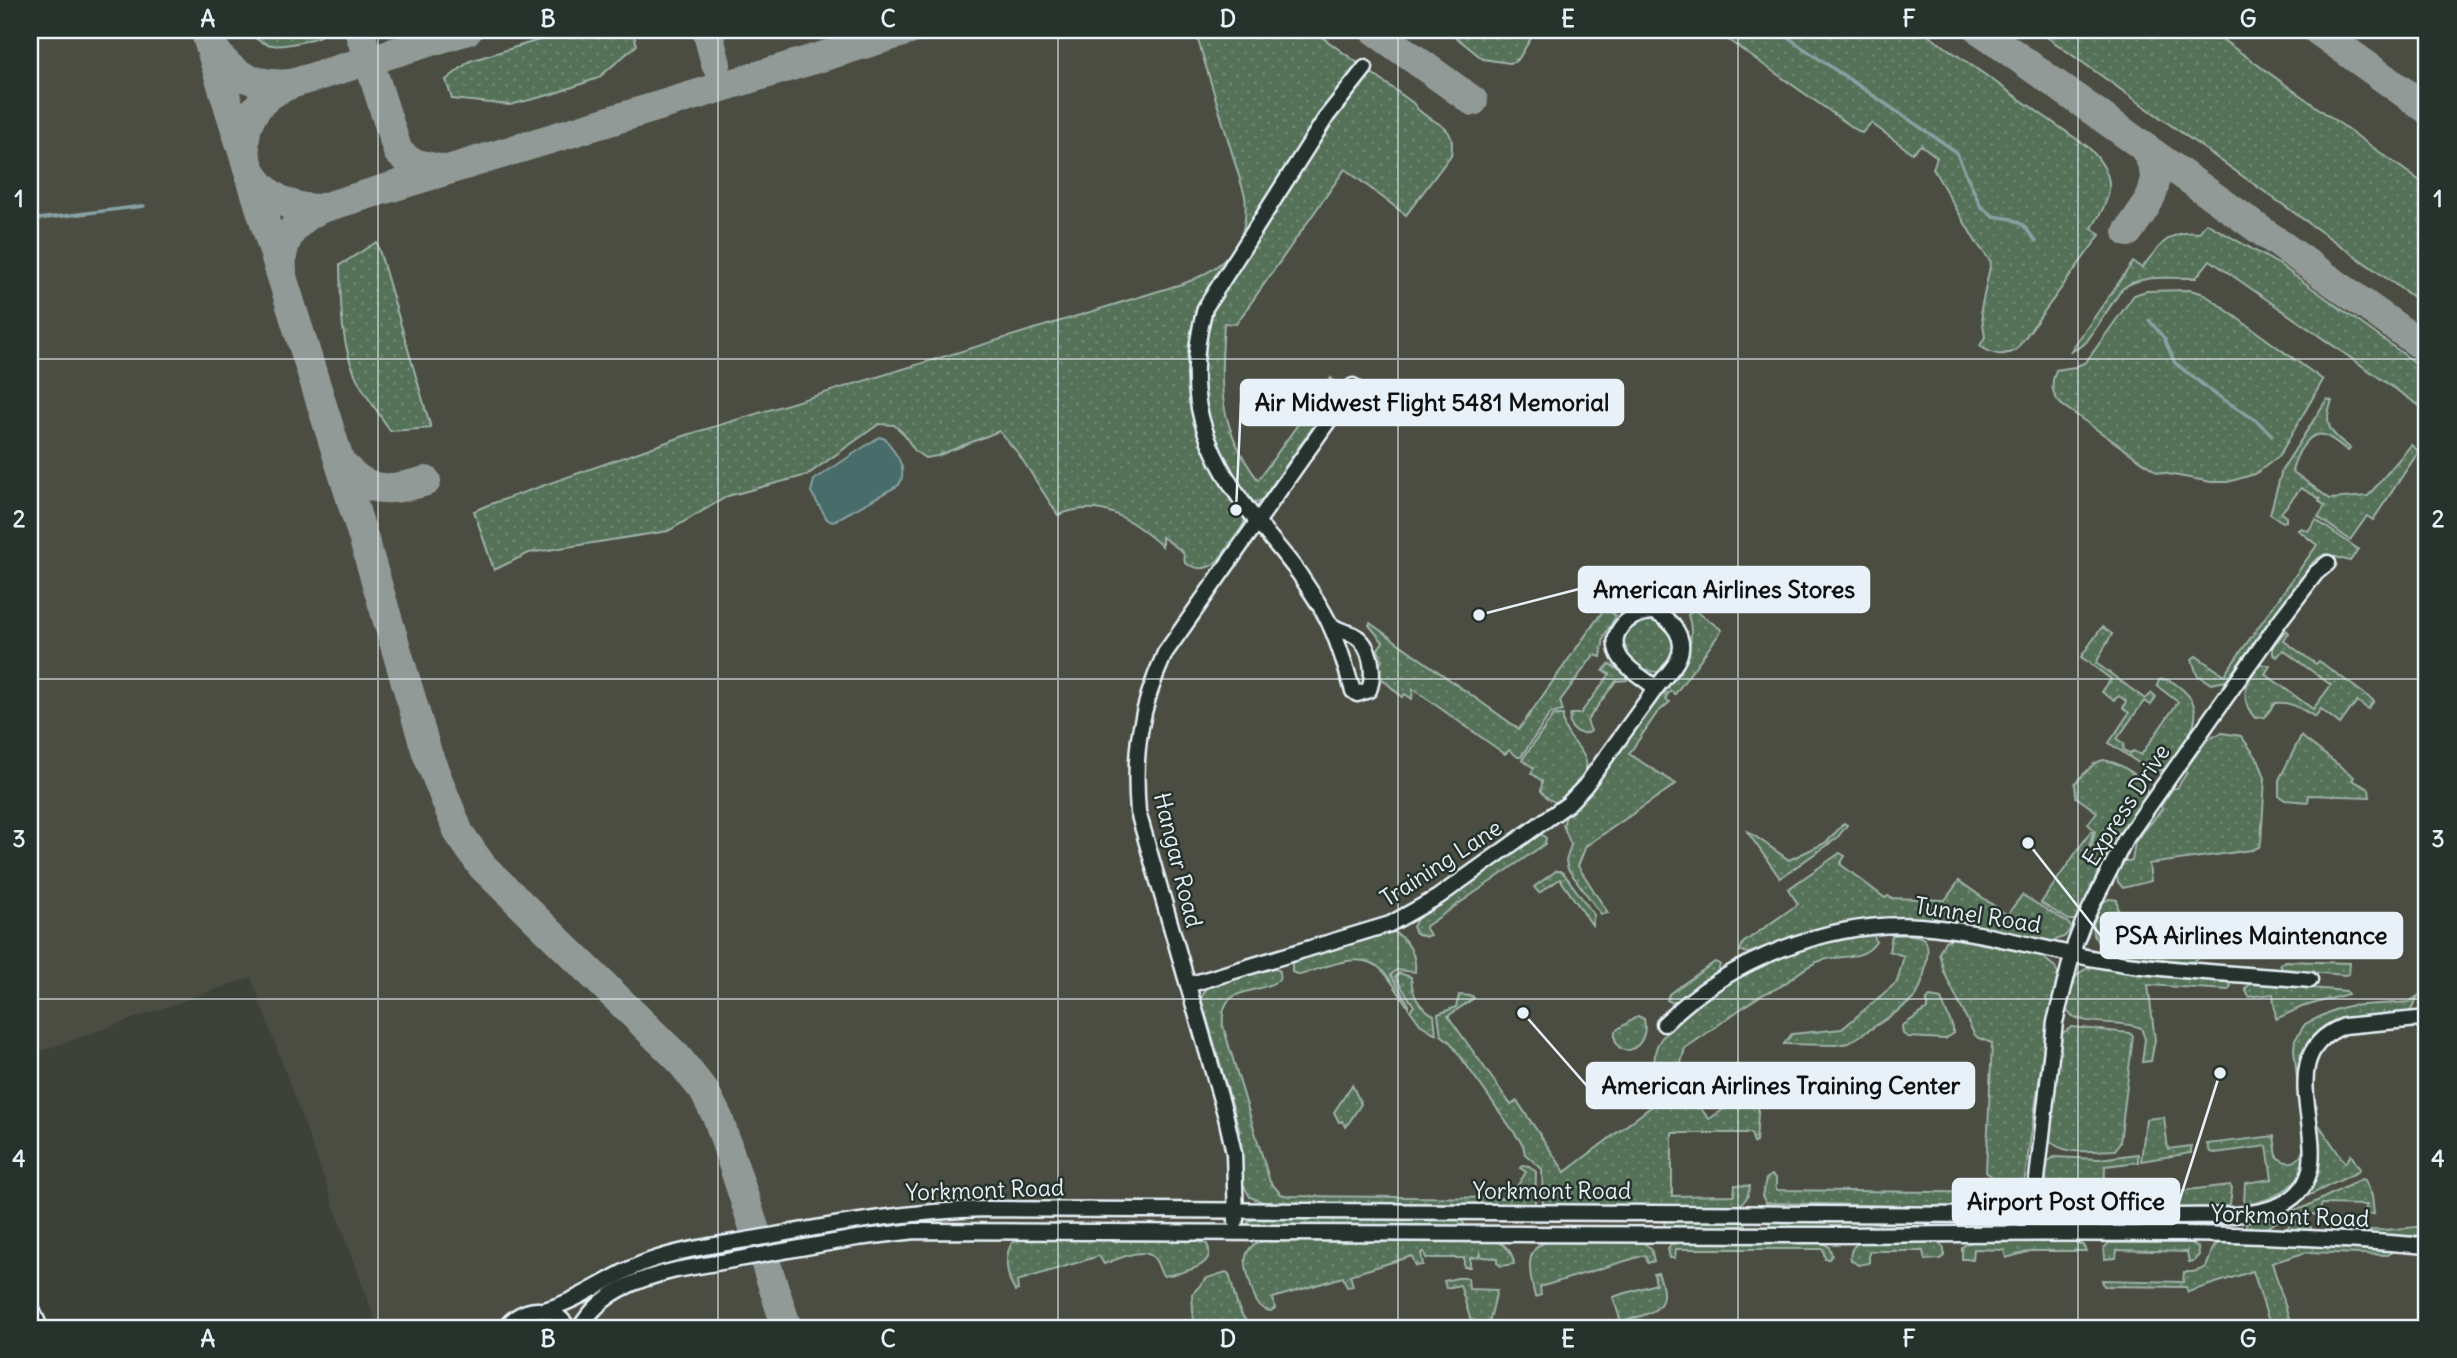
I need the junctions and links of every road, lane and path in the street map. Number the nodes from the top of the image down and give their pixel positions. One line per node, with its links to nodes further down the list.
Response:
1 (1365, 68): 3 (street)
2 (1353, 386): 3 (street, Hangar Road)
3 (1257, 521): 5 (street); 9 (street, Hangar Road)
4 (2328, 563): 7 (street, Express Drive)
5 (1330, 624): 5 (street)
6 (1656, 688): 6 (street, Training Lane); 9 (street, Training Lane)
7 (2073, 953): 8 (street, Tunnel Road); 11 (street, Tunnel Road); 18 (street, Express Drive)
8 (2309, 980)
9 (1188, 985): 12 (street, Hangar Road)
10 (2427, 1022): 15 (street, Yorkmont Road)
11 (1664, 1024)
12 (1236, 1212): 13 (street, Yorkmont Road); 20 (street, Hangar Road); 30 (street, Yorkmont Road)
13 (1540, 1214): 14 (street, Yorkmont Road); 22 (street)
14 (1654, 1214): 16 (street, Yorkmont Road); 23 (street)
15 (2236, 1214): 19 (street, Yorkmont Road); 27 (street)
16 (1754, 1215): 17 (street, Yorkmont Road); 24 (street)
17 (1954, 1215): 18 (street, Yorkmont Road); 25 (street)
18 (2033, 1216): 19 (street, Yorkmont Road); 26 (street, Express Drive)
19 (2140, 1216): 21 (street)
20 (1236, 1233): 22 (street, Yorkmont Road); 34 (street, Yorkmont Road)
21 (2139, 1234): 26 (street, Yorkmont Road); 27 (street, Yorkmont Road)
22 (1540, 1235): 23 (street, Yorkmont Road)
23 (1656, 1235): 24 (street, Yorkmont Road)
24 (1755, 1235): 25 (street, Yorkmont Road)
25 (1953, 1235): 26 (street, Yorkmont Road)
26 (2031, 1235)
27 (2234, 1236): 28 (street, Yorkmont Road)
28 (2427, 1246)
29 (30, 1310): 31 (main road)
30 (544, 1310): 32 (street, Yorkmont Road); 33 (street)
31 (38, 1328)
32 (505, 1328)
33 (568, 1328)
34 (580, 1328)

